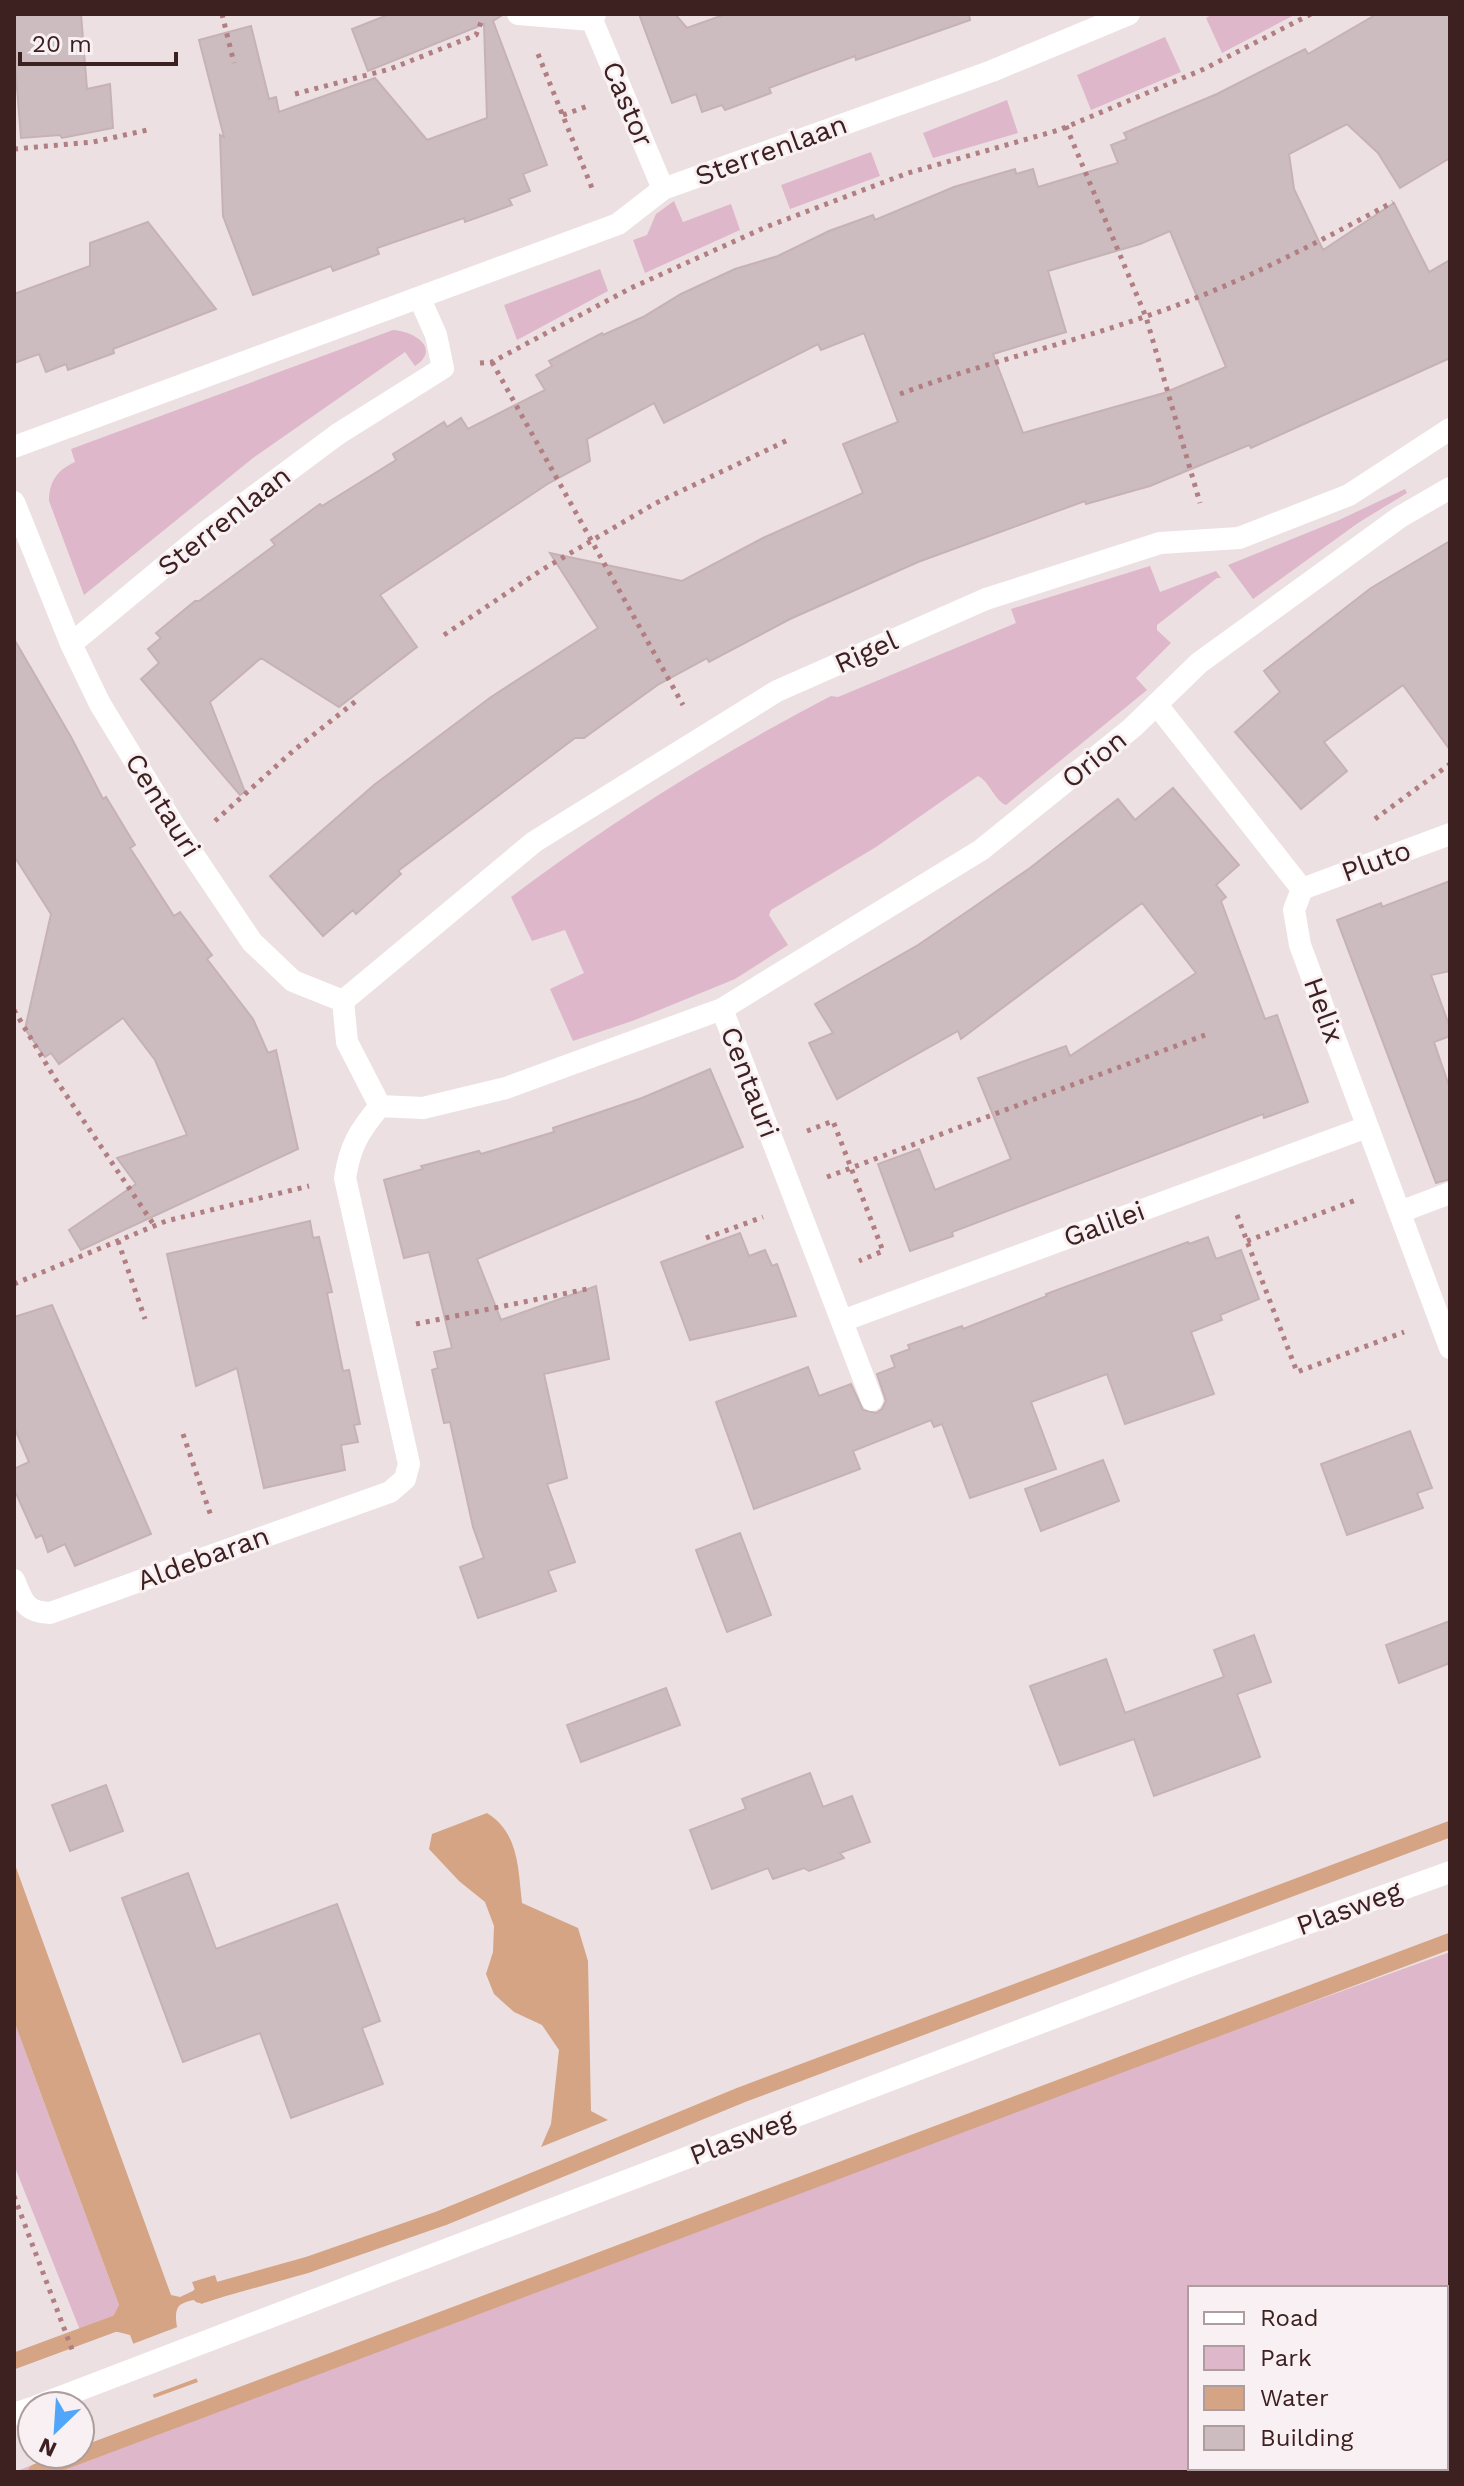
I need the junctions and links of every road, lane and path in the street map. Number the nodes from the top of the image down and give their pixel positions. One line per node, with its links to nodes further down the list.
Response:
1 (222, 14): 7 (path)
2 (484, 14): 8 (path)
3 (520, 14): 6 (street, Castor); 14 (path)
4 (1129, 14): 12 (street, Sterrenlaan)
5 (1311, 14): 9 (path)
6 (594, 17): 12 (street, Castor)
7 (234, 63)
8 (295, 94)
9 (1066, 126): 16 (path); 17 (path)
10 (152, 129): 11 (path)
11 (14, 149)
12 (663, 189): 14 (street, Sterrenlaan)
13 (1393, 202): 16 (path)
14 (608, 227): 15 (street, Sterrenlaan)
15 (420, 299): 18 (street); 22 (street, Sterrenlaan)
16 (1146, 317): 19 (path); 26 (path)
17 (492, 362): 18 (path); 25 (path)
18 (443, 368): 28 (street, Sterrenlaan)
19 (900, 394)
20 (1450, 429): 26 (street, Rigel)
21 (790, 439): 25 (path)
22 (14, 447)
23 (1450, 488): 30 (street, Orion)
24 (14, 502): 28 (street, Centauri)
25 (591, 540): 27 (path); 31 (path)
26 (1211, 540): 31 (street, Rigel)
27 (444, 635)
28 (71, 644): 33 (street, Centauri)
29 (356, 701): 33 (path)
30 (1157, 705): 34 (street); 36 (street, Orion)
31 (701, 738): 35 (street, Rigel)
32 (1450, 834): 34 (street, Pluto)
33 (188, 846): 35 (street, Centauri)
34 (1302, 889): 40 (street, Helix)
35 (343, 1001): 39 (street)
36 (722, 1009): 39 (street, Centauri); 41 (street, Centauri)
37 (14, 1010): 49 (path)
38 (1205, 1035): 42 (path)
39 (380, 1106): 43 (street)
40 (1367, 1127): 44 (street, Galilei); 45 (street, Helix)
41 (774, 1142): 42 (path); 47 (street, Centauri)
42 (851, 1168): 47 (path); 53 (path)
43 (345, 1178): 49 (path); 59 (street)
44 (1223, 1180): 52 (path); 58 (street, Galilei)
45 (1390, 1187): 48 (street, Helix); 52 (path)
46 (1450, 1193): 48 (street)
47 (794, 1196): 50 (path); 53 (street, Centauri)
48 (1400, 1212): 57 (street, Helix)
49 (154, 1225): 51 (path)
50 (706, 1238)
51 (118, 1241): 54 (path); 56 (path)
52 (1247, 1241): 57 (path)
53 (824, 1274): 58 (street, Centauri)
54 (14, 1284)
55 (587, 1289): 59 (path)
56 (145, 1319)
57 (1439, 1320): 60 (street, Helix)
58 (842, 1321): 61 (street, Centauri)
59 (380, 1332): 63 (street, Aldebaran)
60 (1450, 1348)
61 (872, 1400)
62 (183, 1434): 63 (path)
63 (223, 1551): 64 (street, Aldebaran)
64 (14, 1580)
65 (1450, 1872): 68 (street, Plasweg)
66 (14, 2196): 67 (path)
67 (75, 2356)
68 (79, 2390)

